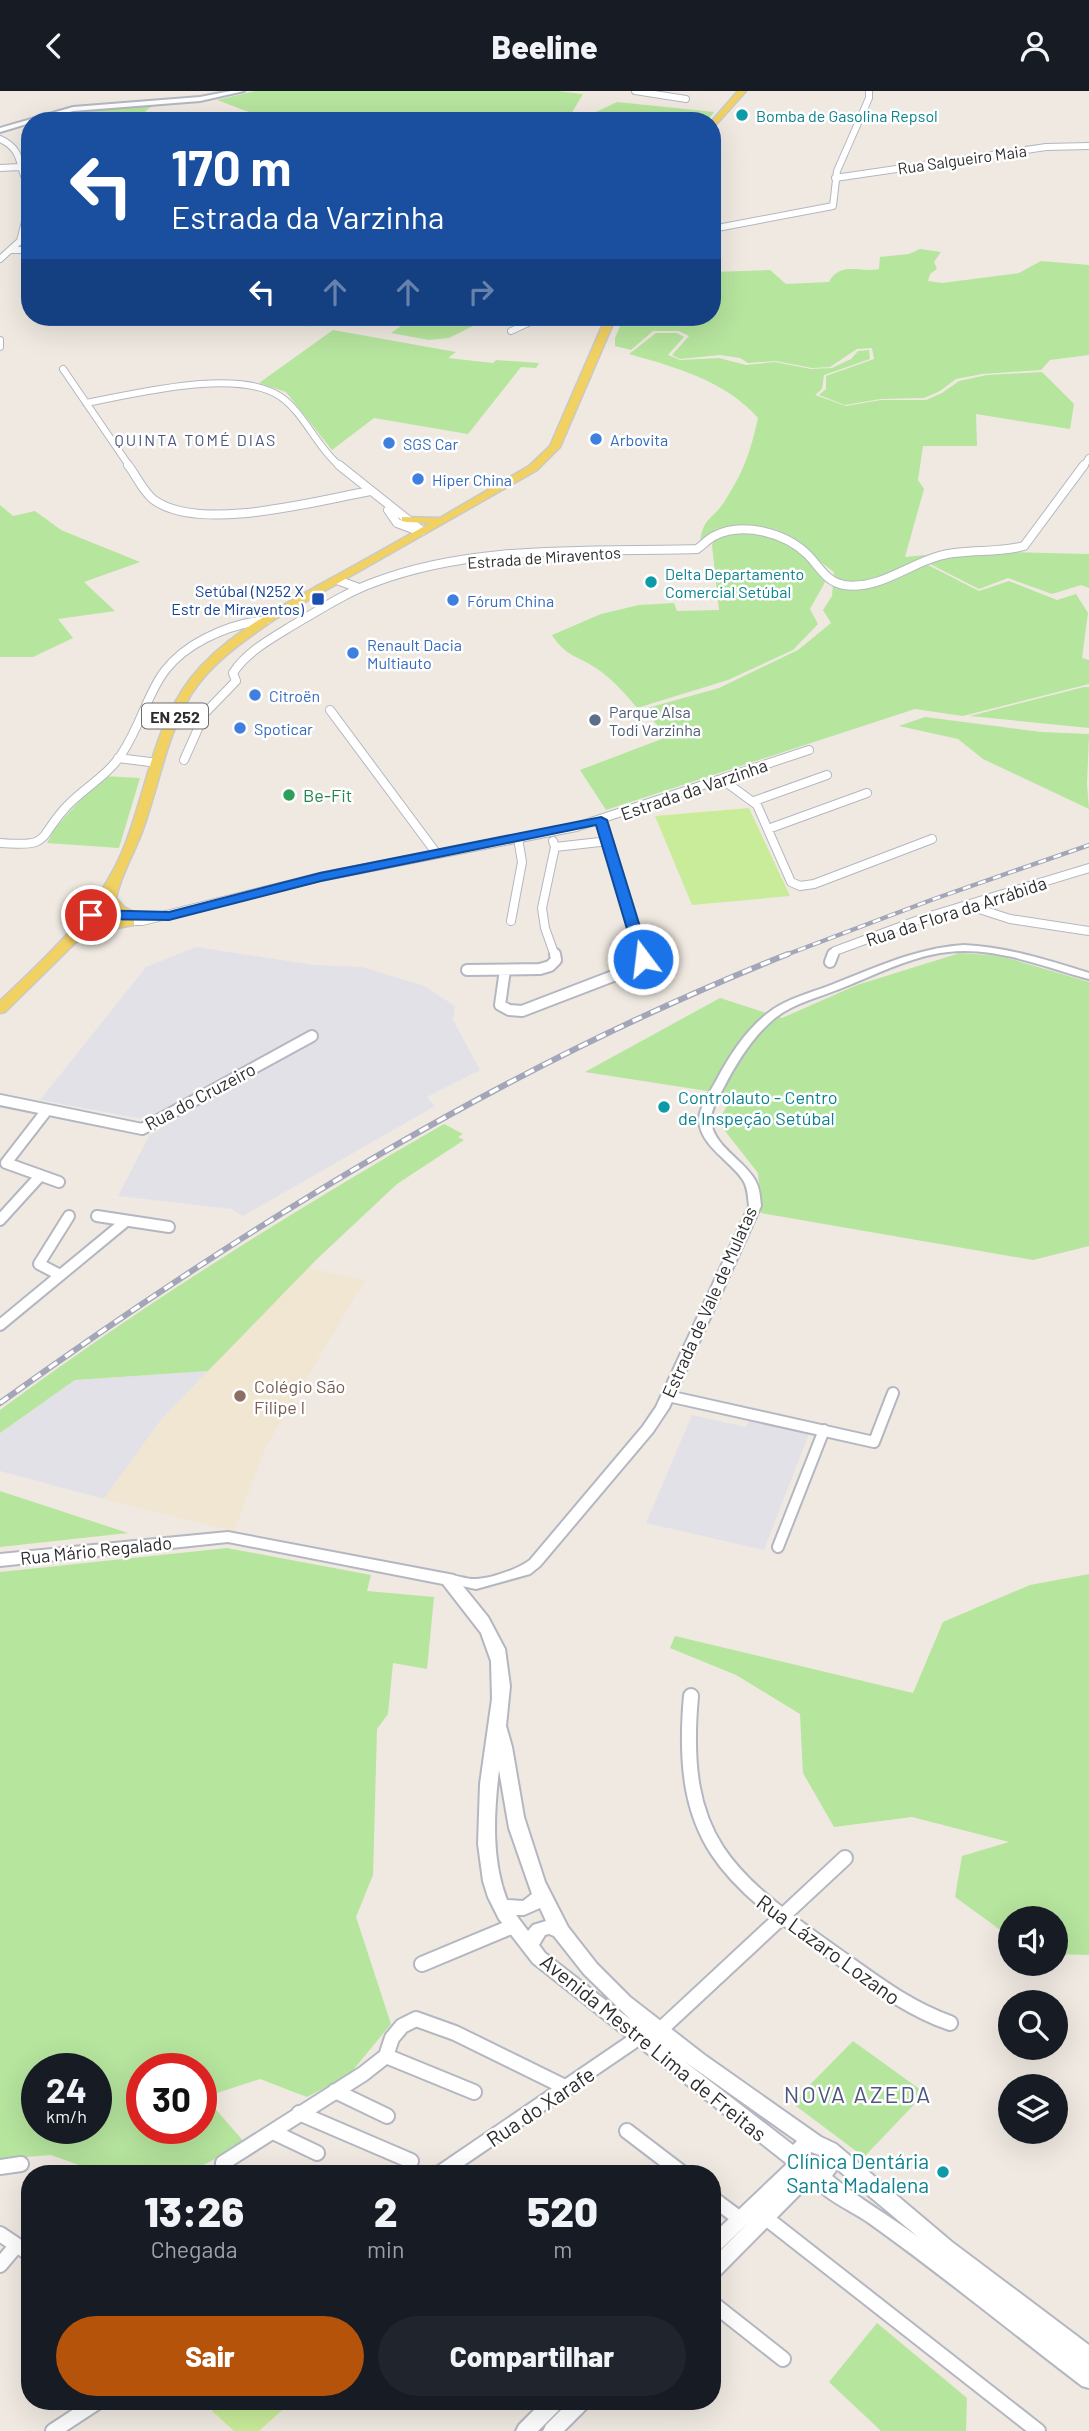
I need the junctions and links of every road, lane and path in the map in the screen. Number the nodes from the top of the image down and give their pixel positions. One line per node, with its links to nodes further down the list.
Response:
1 (241, 91): 6 (street)
2 (635, 91): 5 (street)
3 (742, 91): 7 (main road)
4 (869, 91): 14 (street)
5 (686, 99)
6 (63, 112)
7 (721, 116)
8 (21, 124): 9 (street)
9 (0, 130)
10 (0, 139): 12 (street)
11 (1089, 146): 14 (street, Rua Salgueiro Maia)
12 (20, 167): 13 (street)
13 (0, 168)
14 (835, 178): 15 (street)
15 (721, 227)
16 (21, 237): 17 (street)
17 (20, 241): 18 (street)
18 (12, 250): 19 (street); 20 (street)
19 (21, 250)
20 (0, 259)
21 (522, 326): 23 (street)
22 (608, 326): 30 (main road, EN 252)
23 (511, 331)
24 (0, 340): 25 (street)
25 (0, 347)
26 (63, 369): 27 (street)
27 (86, 403): 29 (street); 29 (street)
28 (1089, 458): 35 (street, Estrada de Miraventos)
29 (370, 491): 31 (street)
30 (445, 518): 31 (main road); 32 (main road, EN 252)
31 (401, 521): 32 (street); 33 (main road)
32 (422, 531): 33 (main road, EN 252)
33 (393, 547): 34 (main road, EN 252)
34 (337, 580): 35 (street); 36 (main road, EN 252)
35 (359, 589): 40 (street, Estrada de Miraventos)
36 (267, 620): 39 (street); 41 (main road, EN 252)
37 (330, 710): 54 (street)
38 (809, 751): 43 (street, Estrada da Varzinha)
39 (118, 758): 41 (street); 52 (street)
40 (184, 760)
41 (158, 763): 58 (main road, EN 252)
42 (827, 775): 45 (street)
43 (723, 780): 45 (street); 46 (street, Estrada da Varzinha)
44 (867, 793): 47 (street)
45 (754, 801): 47 (street)
46 (601, 820): 48 (street, Estrada da Varzinha); 51 (street)
47 (768, 829): 50 (street)
48 (550, 832): 49 (street, Estrada da Varzinha); 53 (street)
49 (518, 838): 54 (street, Estrada da Varzinha); 64 (street)
50 (932, 839)
51 (609, 842): 53 (street); 69 (street)
52 (0, 843)
53 (555, 847): 69 (street)
54 (437, 854): 62 (street, Estrada da Varzinha)
55 (1089, 868): 56 (street, Rua da Flora da Arrábida)
56 (1077, 871): 57 (street); 59 (street, Rua da Flora da Arrábida)
57 (1089, 877)
58 (112, 885): 61 (main road, EN 252); 62 (main road)
59 (1010, 892): 60 (street, Rua da Flora da Arrábida); 63 (street)
60 (967, 905): 63 (street); 67 (street, Rua da Flora da Arrábida)
61 (91, 915): 62 (street, Estrada da Varzinha); 66 (main road, EN 252)
62 (132, 919): 66 (main road)
63 (1019, 920): 65 (street)
64 (511, 921)
65 (1089, 931)
66 (62, 950): 71 (main road, EN 252)
67 (830, 962)
68 (467, 970): 69 (street)
69 (505, 970)
70 (1089, 976): 85 (street, Estrada de Vale de Mulatas)
71 (0, 1009)
72 (312, 1036): 74 (street, Rua do Cruzeiro)
73 (0, 1100): 74 (street, Rua do Cruzeiro)
74 (47, 1110): 75 (street)
75 (40, 1176): 76 (street); 79 (street)
76 (59, 1182)
77 (69, 1216): 82 (street)
78 (97, 1216): 80 (street)
79 (0, 1220)
80 (126, 1220): 81 (street); 82 (street)
81 (169, 1227)
82 (60, 1275): 83 (street)
83 (0, 1325)
84 (893, 1392): 86 (street)
85 (668, 1395): 86 (street); 90 (street, Estrada de Vale de Mulatas)
86 (824, 1430): 88 (street)
87 (191, 1539): 89 (main road, Rua Mário Regalado); 90 (main road, Estrada de Vale de Mulatas)
88 (778, 1547)
89 (0, 1560)
90 (449, 1579): 92 (main road, Avenida Mestre Lima de Freitas)
91 (691, 1696): 96 (street, Rua Lázaro Lozano)
92 (499, 1727): 94 (main road, Avenida Mestre Lima de Freitas); 95 (main road, Avenida Mestre Lima de Freitas)
93 (845, 1858): 96 (street)
94 (541, 1895): 95 (main road); 98 (main road, Avenida Mestre Lima de Freitas)
95 (502, 1906): 97 (main road, Avenida Mestre Lima de Freitas)
96 (781, 1916): 101 (street, Rua Lázaro Lozano); 102 (street)
97 (513, 1926): 99 (main road, Avenida Mestre Lima de Freitas); 100 (street)
98 (561, 1930): 99 (main road); 102 (main road, Avenida Mestre Lima de Freitas)
99 (529, 1945): 103 (main road, Avenida Mestre Lima de Freitas)
100 (422, 1964)
101 (950, 2024)
102 (659, 2031): 112 (main road, Avenida Mestre Lima de Freitas)
103 (638, 2038): 105 (street, Rua do Xarafe); 121 (main road, Avenida Mestre Lima de Freitas)
104 (386, 2056): 105 (street); 106 (street); 107 (street)
105 (566, 2088): 118 (street, Rua do Xarafe)
106 (335, 2091): 108 (street); 109 (street)
107 (474, 2092)
108 (299, 2113): 111 (street); 115 (street)
109 (387, 2116)
110 (627, 2130): 119 (street)
111 (273, 2132): 113 (street); 116 (street)
112 (815, 2143): 114 (main road); 121 (main road)
113 (317, 2153)
114 (832, 2155): 121 (main road); 132 (main road)
115 (411, 2161)
116 (223, 2163)
117 (21, 2164): 120 (street)
118 (452, 2165)
119 (672, 2165)
120 (0, 2167)
121 (805, 2168): 123 (street); 124 (street); 134 (main road, Avenida Mestre Lima de Freitas)
122 (721, 2205): 124 (street)
123 (766, 2218): 129 (street); 141 (street)
124 (740, 2219): 126 (street)
125 (0, 2234): 127 (street)
126 (721, 2238)
127 (16, 2246): 128 (street); 130 (street)
128 (21, 2249)
129 (721, 2262)
130 (0, 2265)
131 (721, 2310): 133 (street)
132 (1089, 2357)
133 (783, 2359)
134 (1089, 2379)
135 (85, 2410): 138 (street)
136 (547, 2410): 139 (street)
137 (573, 2410): 140 (street)
138 (53, 2431)
139 (525, 2431)
140 (552, 2431)
141 (1038, 2431)

